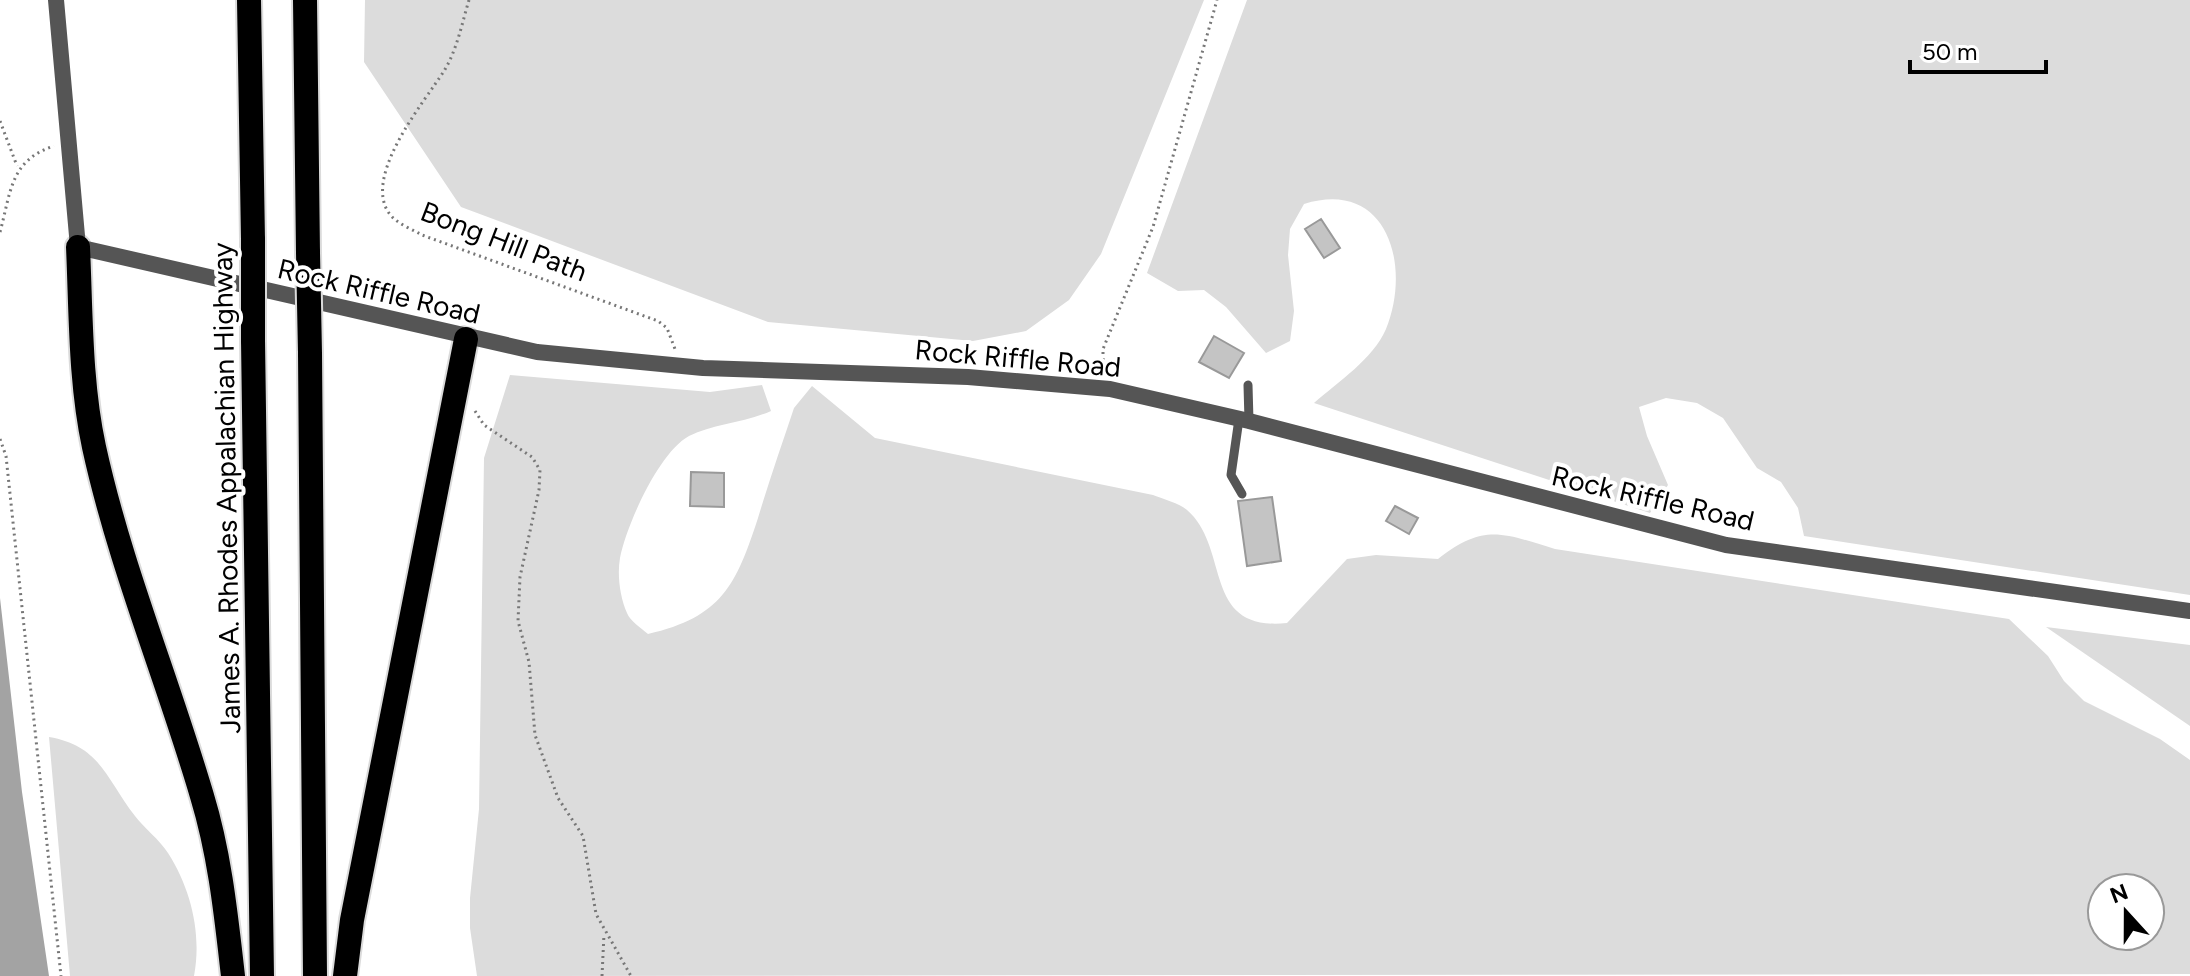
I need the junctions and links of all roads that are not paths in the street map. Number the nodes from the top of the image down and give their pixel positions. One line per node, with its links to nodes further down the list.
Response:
1 (56, 0): 4 (street)
2 (249, 0): 11 (highway, James A. Rhodes Appalachian Highway, bridge)
3 (305, 0): 12 (highway, bridge)
4 (78, 247): 5 (street, Rock Riffle Road); 10 (highway)
5 (466, 339): 7 (street, Rock Riffle Road); 13 (highway)
6 (1248, 385): 7 (lane)
7 (1244, 420): 8 (lane); 9 (street, Rock Riffle Road)
8 (1242, 494)
9 (2190, 611)
10 (233, 976)
11 (262, 976)
12 (315, 976)
13 (345, 976)

